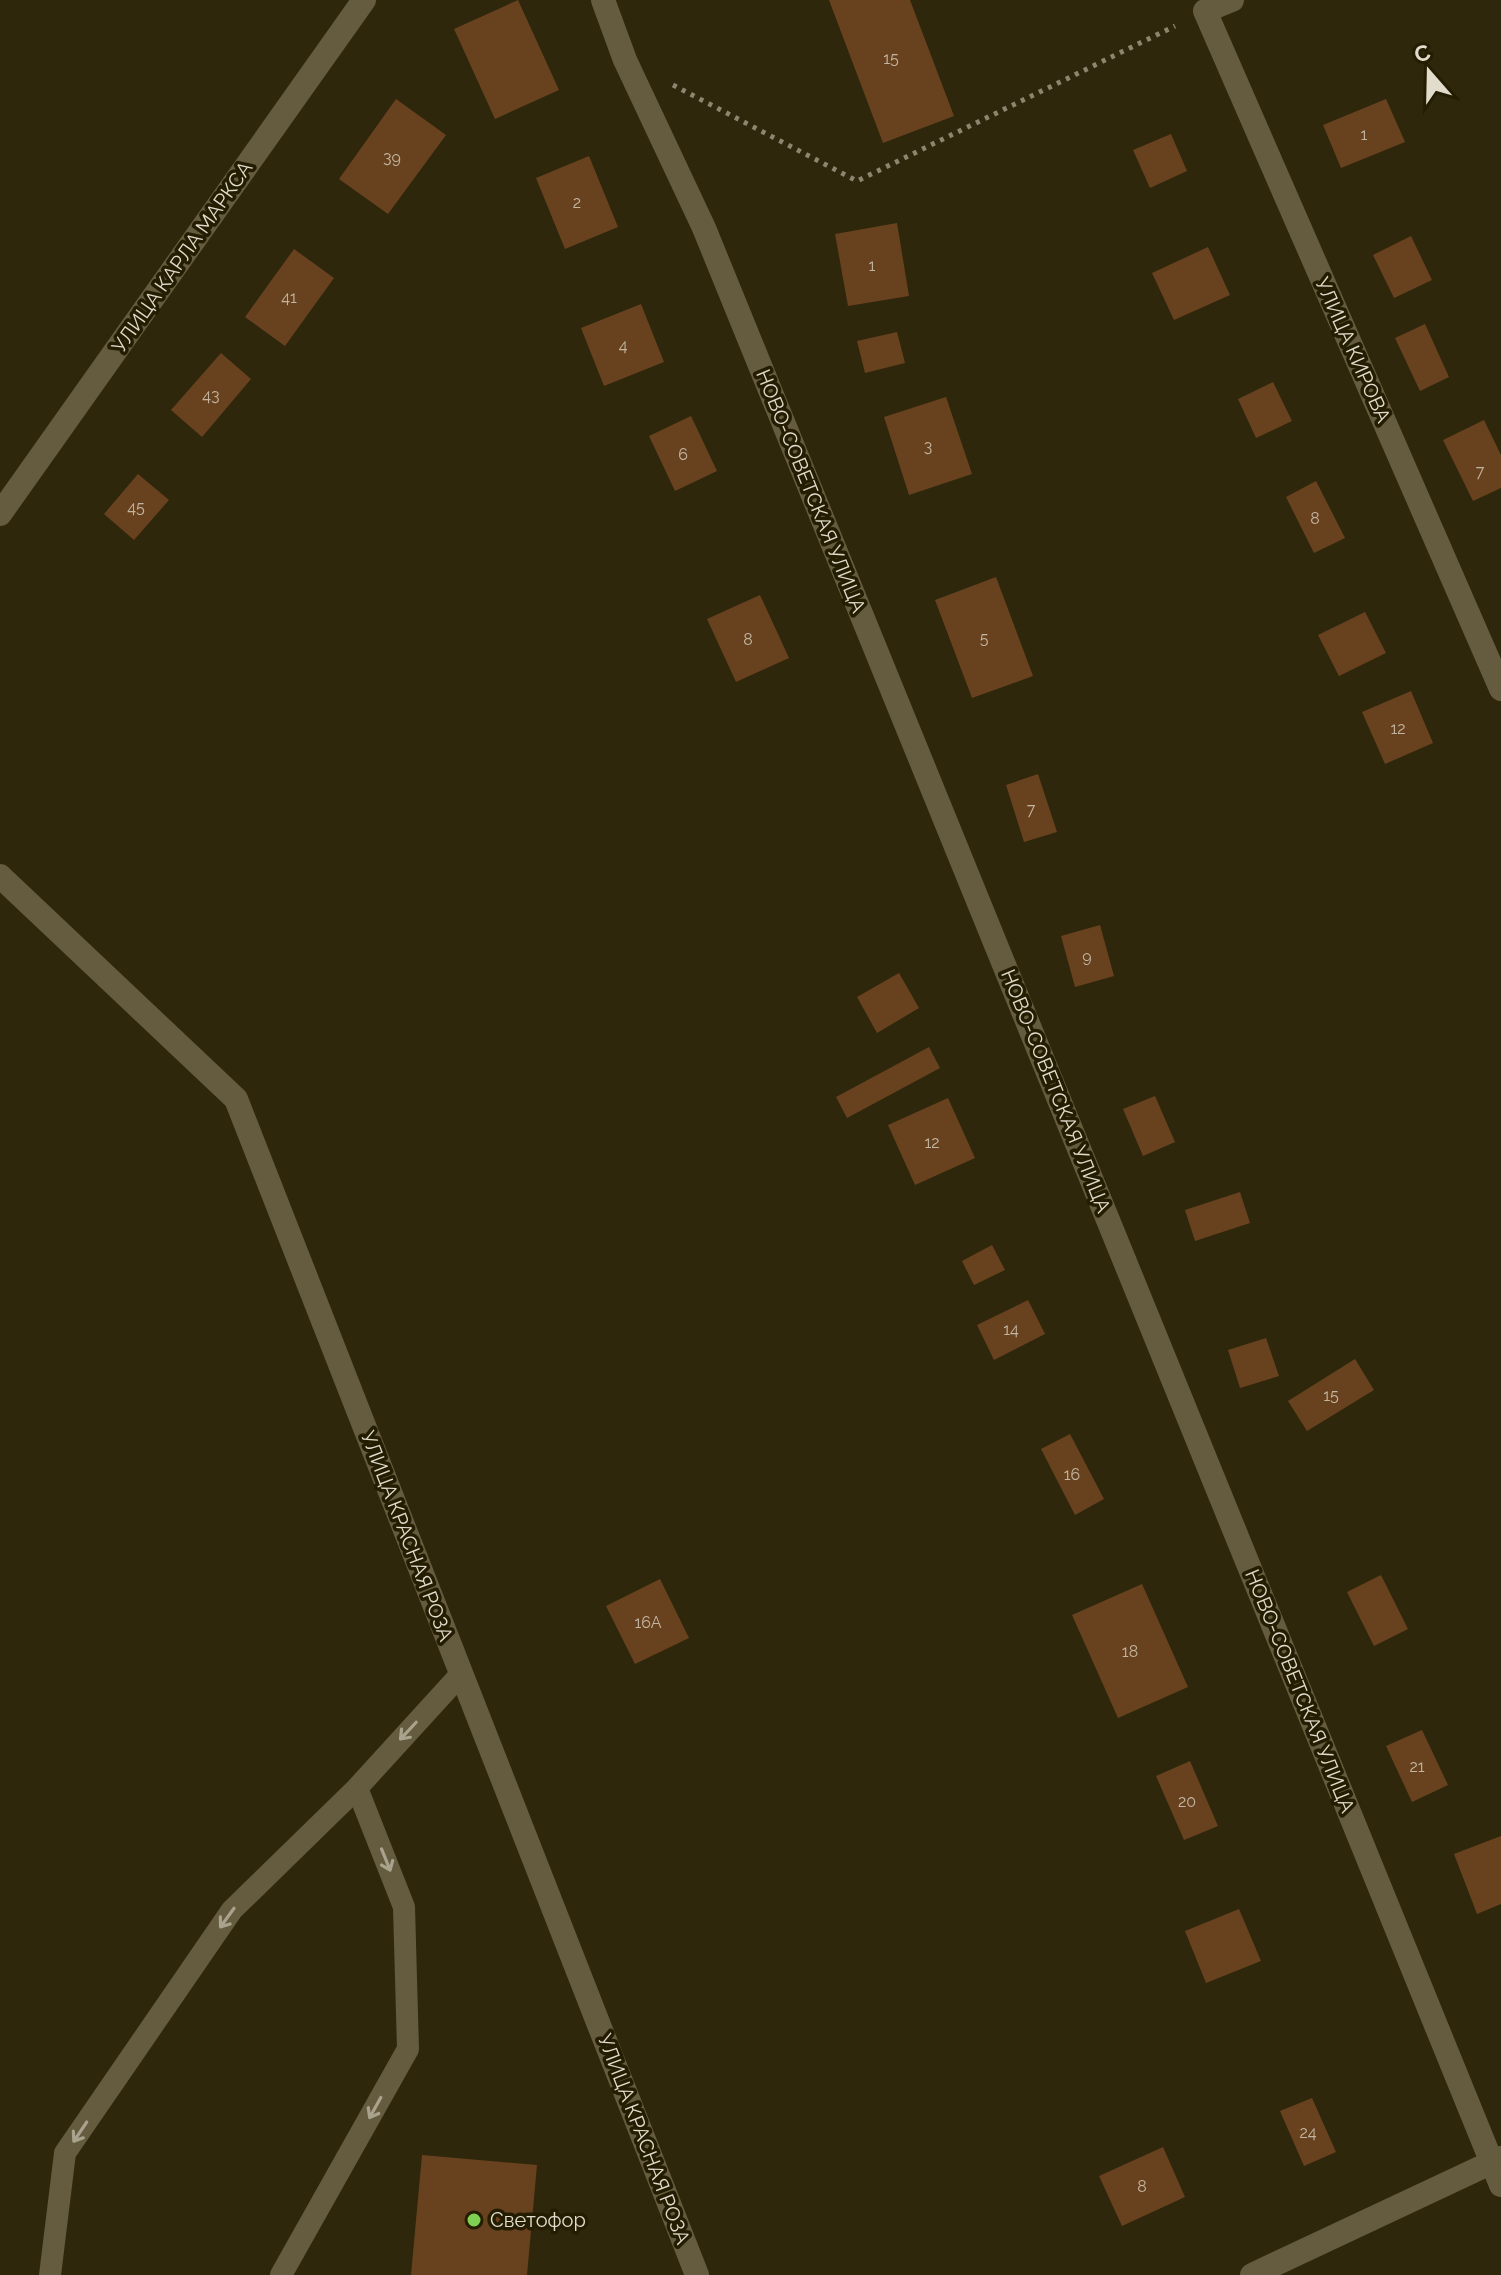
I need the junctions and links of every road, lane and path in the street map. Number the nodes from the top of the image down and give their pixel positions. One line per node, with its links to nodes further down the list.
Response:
1 (364, 0): 6 (street, УЛИЦА КАРЛА МАРКСА)
2 (603, 0): 5 (street, НОВО-СОВЕТСКАЯ УЛИЦА)
3 (1232, 0): 4 (street)
4 (1206, 6): 5 (path); 7 (street, УЛИЦА КИРОВА)
5 (625, 60): 11 (street, НОВО-СОВЕТСКАЯ УЛИЦА)
6 (0, 514)
7 (1501, 689)
8 (0, 876): 9 (street, УЛИЦА КРАСНАЯ РОЗА)
9 (461, 1674): 10 (lane, one-way to 10); 14 (street, УЛИЦА КРАСНАЯ РОЗА)
10 (357, 1788): 12 (lane, one-way to 12); 13 (lane, one-way to 13)
11 (1498, 2168): 15 (street)
12 (50, 2275)
13 (281, 2275)
14 (697, 2275)
15 (1252, 2275)

